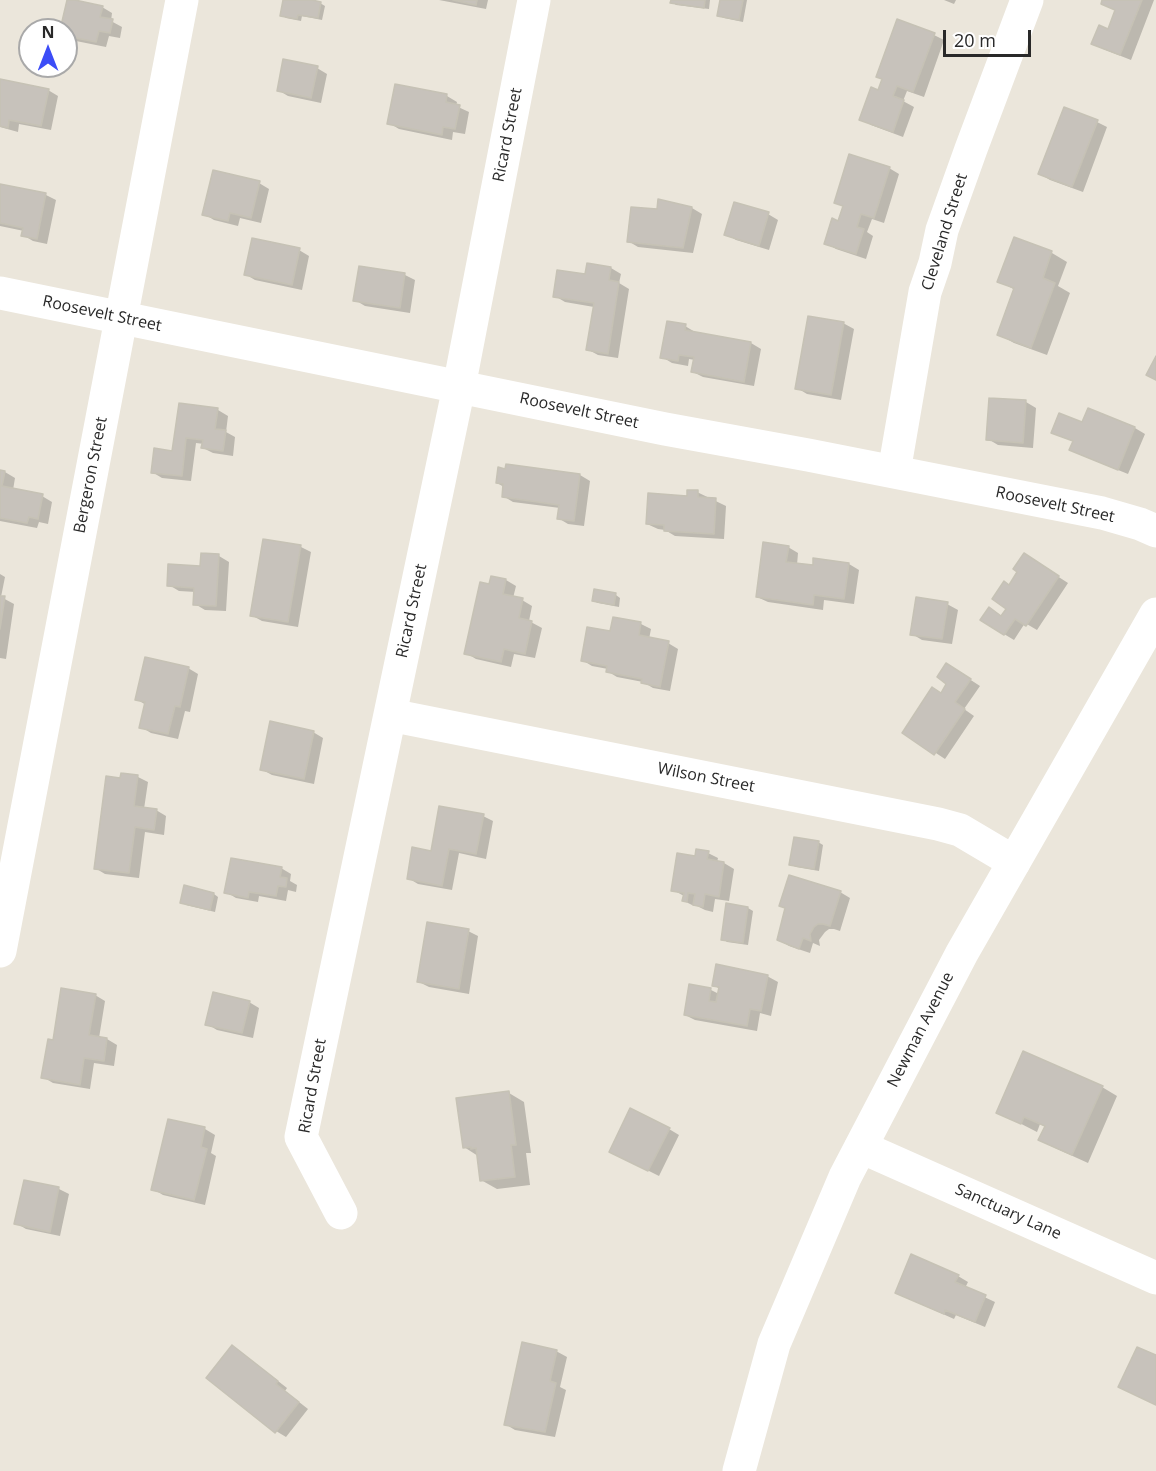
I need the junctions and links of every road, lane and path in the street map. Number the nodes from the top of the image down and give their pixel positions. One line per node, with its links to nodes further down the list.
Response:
1 (182, 0): 5 (street, Bergeron Street)
2 (534, 0): 6 (street, Ricard Street)
3 (1028, 0): 7 (street, Cleveland Street)
4 (0, 293): 5 (street, Roosevelt Street)
5 (122, 318): 6 (street, Roosevelt Street); 12 (street, Bergeron Street)
6 (459, 387): 7 (street, Roosevelt Street); 10 (street, Ricard Street)
7 (894, 472): 8 (street, Roosevelt Street)
8 (1156, 531)
9 (1156, 614): 11 (street, Newman Avenue)
10 (390, 715): 11 (street, Wilson Street); 14 (street, Ricard Street)
11 (1014, 862): 13 (street, Newman Avenue)
12 (0, 951)
13 (861, 1147): 15 (street, Sanctuary Lane); 16 (street, Newman Avenue)
14 (341, 1213)
15 (1156, 1278)
16 (739, 1471)

